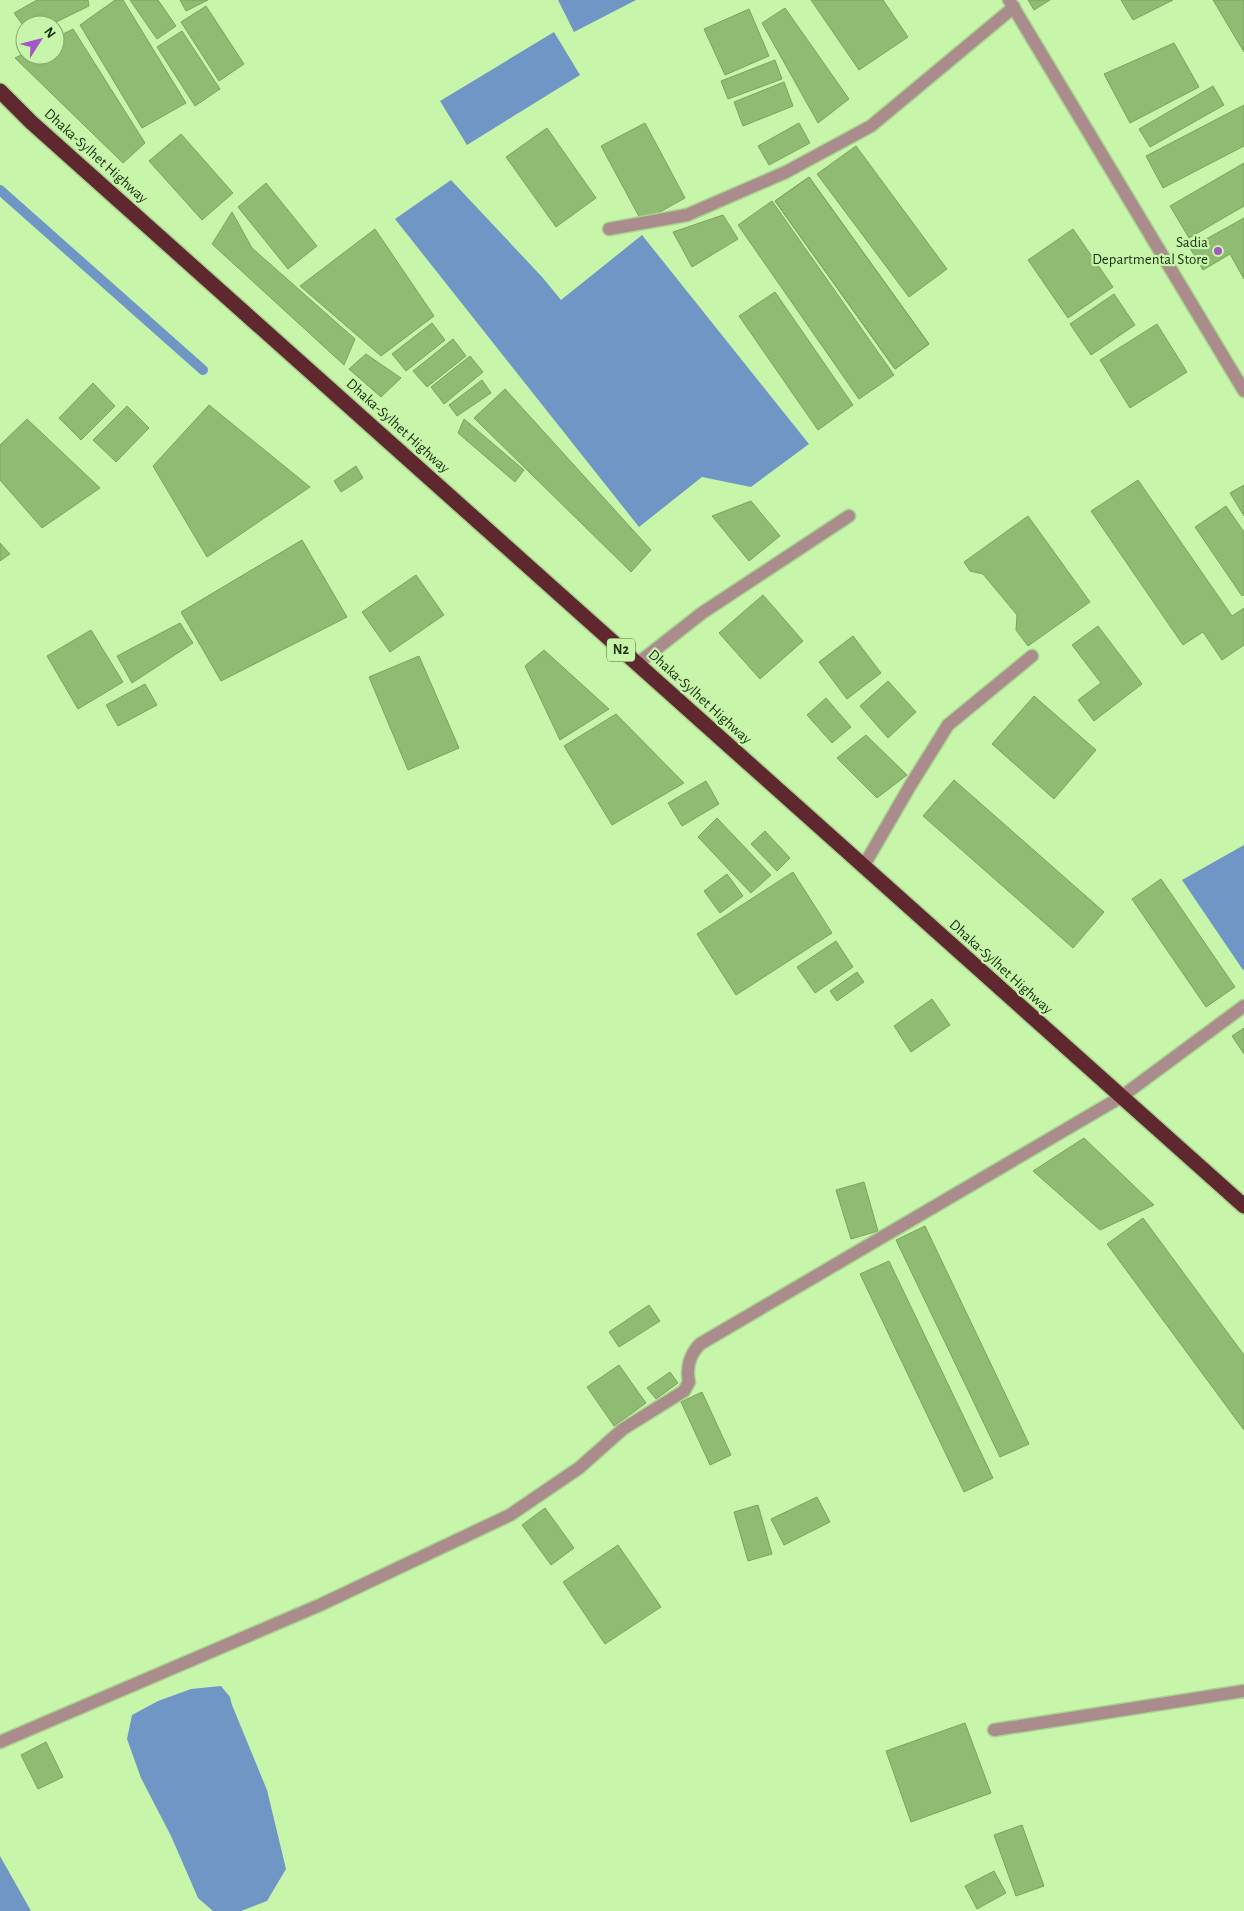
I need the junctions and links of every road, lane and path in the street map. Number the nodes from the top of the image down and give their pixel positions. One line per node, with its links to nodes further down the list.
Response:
1 (1011, 3): 3 (street); 4 (street)
2 (0, 91): 7 (highway, Dhaka-Sylhet Highway / N2)
3 (608, 229)
4 (1244, 391)
5 (849, 516): 7 (street)
6 (1032, 656): 8 (street)
7 (637, 664): 8 (highway, Dhaka-Sylhet Highway / N2)
8 (864, 867): 10 (highway, Dhaka-Sylhet Highway / N2)
9 (1244, 1006): 10 (street)
10 (1121, 1097): 11 (highway, Dhaka-Sylhet Highway / N2); 14 (street)
11 (1244, 1206)
12 (1244, 1692): 13 (street)
13 (994, 1730)
14 (0, 1742)

